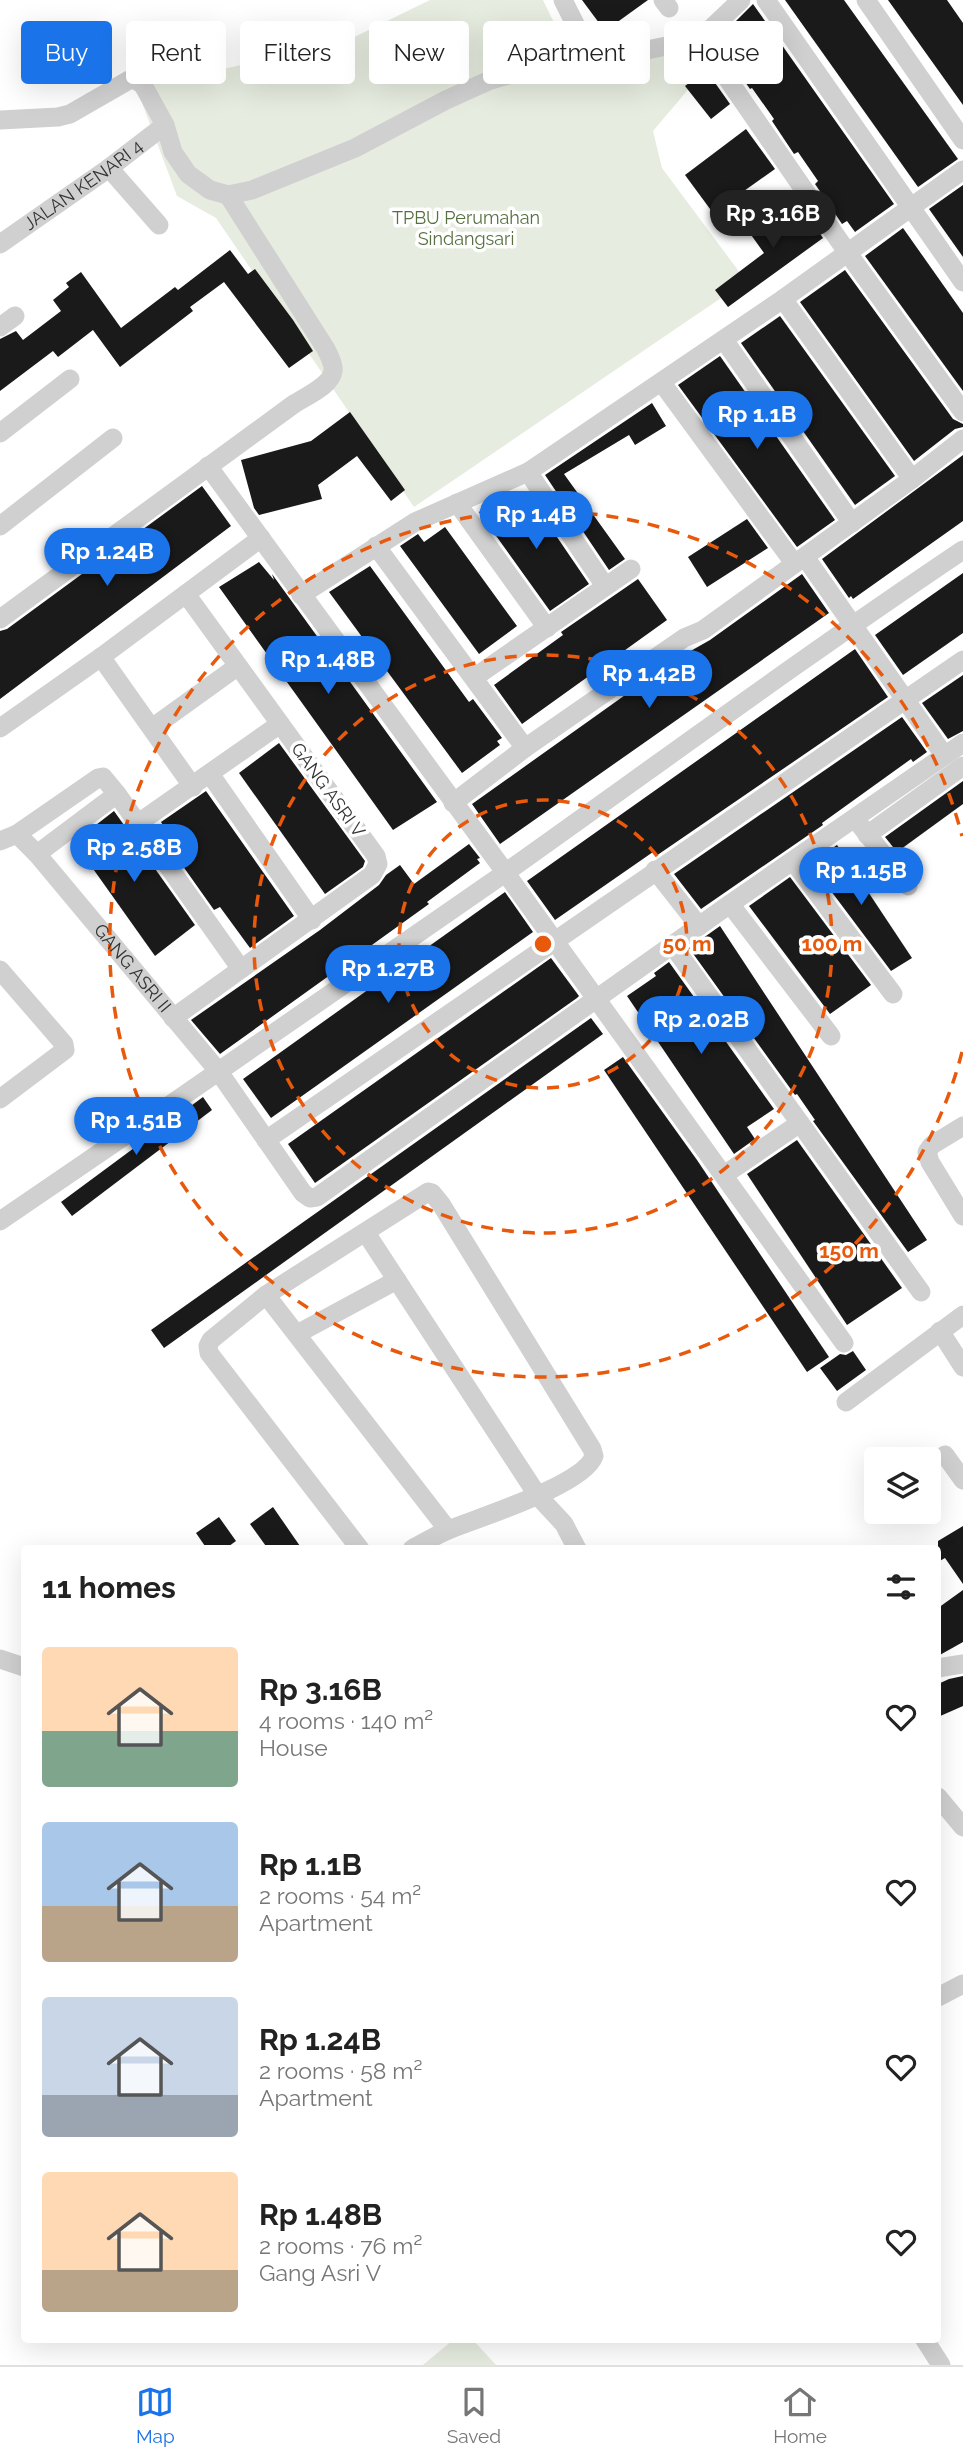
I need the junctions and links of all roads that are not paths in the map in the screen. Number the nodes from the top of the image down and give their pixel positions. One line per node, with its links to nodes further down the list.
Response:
1 (563, 0): 5 (street)
2 (741, 0): 6 (street)
3 (765, 0): 15 (street)
4 (866, 0): 11 (street)
5 (574, 21)
6 (718, 21)
7 (664, 46): 14 (street)
8 (732, 84): 18 (street)
9 (0, 120): 10 (street)
10 (166, 125): 12 (street, JALAN KENARI 4); 14 (street)
11 (963, 140)
12 (109, 168): 16 (street); 17 (street, JALAN KENARI 4)
13 (963, 170): 15 (street)
14 (228, 195): 28 (street)
15 (911, 208): 18 (street); 19 (street)
16 (159, 225)
17 (0, 244)
18 (847, 252): 20 (street); 24 (street)
19 (963, 282)
20 (783, 299): 21 (street); 30 (street)
21 (724, 340): 23 (street); 32 (street)
22 (69, 379): 25 (street)
23 (662, 383): 29 (street); 37 (street)
24 (963, 412)
25 (0, 433)
26 (113, 438): 33 (street)
27 (963, 439): 30 (street)
28 (208, 466): 34 (street); 42 (street)
29 (528, 472): 31 (street); 39 (street)
30 (912, 479): 32 (street)
31 (457, 503): 35 (street); 44 (street)
32 (852, 523): 37 (street)
33 (0, 526)
34 (261, 538): 40 (street); 41 (street)
35 (376, 546): 41 (street); 48 (street)
36 (963, 550): 43 (street)
37 (799, 560): 43 (street); 54 (street)
38 (631, 569): 39 (street)
39 (604, 586): 44 (street)
40 (186, 594): 45 (street); 47 (street, GANG ASRI V)
41 (300, 596): 60 (street)
42 (0, 618)
43 (852, 625): 49 (street); 68 (street)
44 (547, 628): 48 (street)
45 (101, 657): 51 (street); 52 (street)
46 (963, 660): 49 (street)
47 (238, 666): 50 (street, GANG ASRI V); 52 (street)
48 (475, 677): 54 (street)
49 (906, 700): 55 (street); 67 (street)
50 (280, 724): 57 (street); 71 (street, GANG ASRI V)
51 (0, 728)
52 (152, 728): 58 (street)
53 (963, 743): 55 (street)
54 (525, 748): 60 (street)
55 (944, 755): 61 (street)
56 (963, 766): 63 (street)
57 (210, 774): 58 (street); 71 (street)
58 (193, 787): 62 (street)
59 (117, 794): 62 (street); 64 (street); 65 (street)
60 (453, 803): 68 (street)
61 (855, 819): 63 (street); 66 (street)
62 (136, 824): 76 (street)
63 (867, 835): 69 (street)
64 (9, 838): 65 (street, GANG ASRI II)
65 (37, 854): 79 (street, GANG ASRI II)
66 (793, 861): 70 (street); 77 (street)
67 (655, 870): 72 (street); 73 (street)
68 (505, 872): 73 (street); 81 (street)
69 (908, 886)
70 (730, 904): 72 (street); 80 (street)
71 (312, 920): 76 (street)
72 (699, 926): 74 (street)
73 (553, 942): 78 (street); 85 (street)
74 (673, 946): 78 (street); 83 (street)
75 (0, 970): 82 (street)
76 (241, 970): 79 (street)
77 (893, 994)
78 (596, 1001): 85 (street, GANG ASRI II); 86 (street)
79 (173, 1018): 81 (street, GANG ASRI II)
80 (831, 1036)
81 (219, 1072): 85 (street, GANG ASRI II); 88 (street)
82 (0, 1099)
83 (800, 1123): 86 (street); 91 (street)
84 (963, 1126): 87 (street)
85 (266, 1140)
86 (724, 1175): 96 (street)
87 (963, 1215)
88 (0, 1221)
89 (366, 1233): 90 (street); 92 (street); 101 (street)
90 (397, 1280): 95 (street); 101 (street)
91 (921, 1292)
92 (266, 1295): 95 (street); 103 (street)
93 (963, 1315): 94 (street)
94 (940, 1331): 97 (street); 98 (street)
95 (297, 1334): 102 (street)
96 (844, 1343)
97 (963, 1367)
98 (846, 1402)
99 (945, 1455): 100 (street)
100 (963, 1480)
101 (538, 1496): 102 (street); 105 (street)
102 (448, 1530): 104 (street)
103 (357, 1545)
104 (420, 1545)
105 (575, 1545)
106 (0, 1659): 108 (street)
107 (963, 1664): 109 (street)
108 (21, 1666)
109 (941, 1668)
110 (941, 1801): 111 (street)
111 (963, 1827)
112 (963, 1984): 113 (street)
113 (941, 1995)
114 (927, 2343): 115 (street)
115 (941, 2365)

